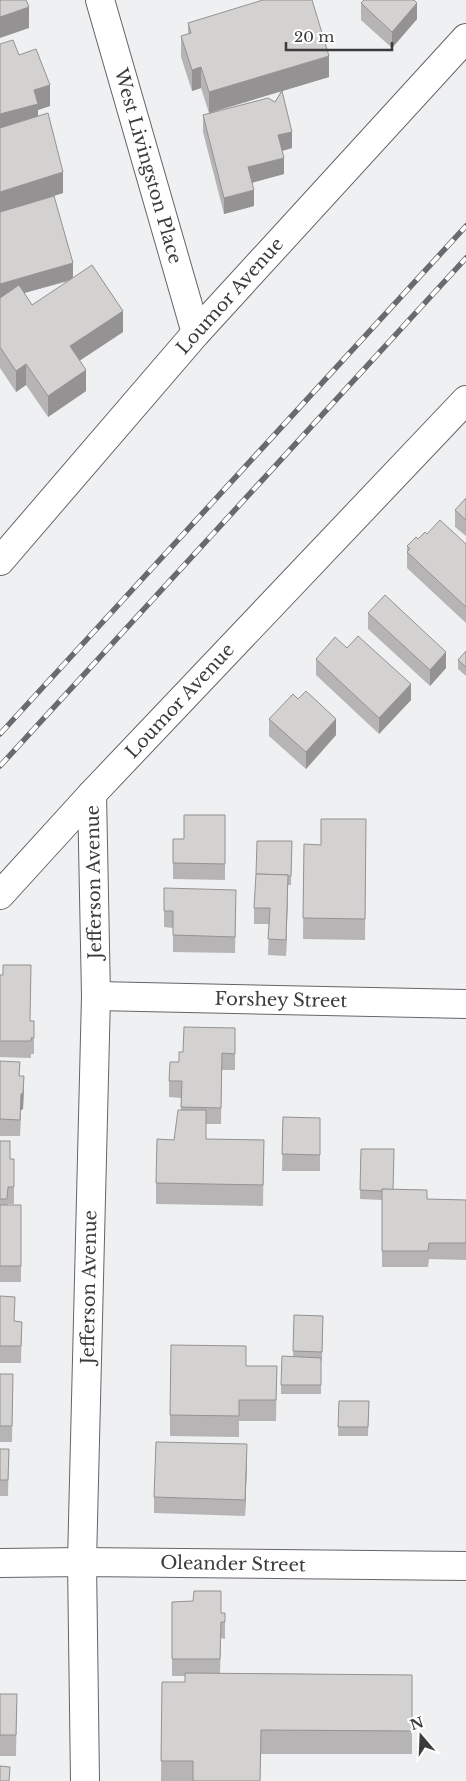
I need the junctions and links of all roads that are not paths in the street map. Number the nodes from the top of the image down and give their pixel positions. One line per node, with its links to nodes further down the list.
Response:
1 (100, 0): 3 (street, West Livingston Place)
2 (466, 38): 3 (street, Loumor Avenue)
3 (196, 332): 5 (street, Loumor Avenue)
4 (466, 400): 6 (street, Loumor Avenue)
5 (0, 561)
6 (92, 794): 7 (street, Loumor Avenue); 8 (street, Jefferson Avenue)
7 (0, 895)
8 (96, 996): 9 (street, Forshey Street); 10 (street, Jefferson Avenue)
9 (466, 1004)
10 (82, 1562): 11 (street, Oleander Street); 12 (street, Oleander Street); 13 (street, Jefferson Avenue)
11 (0, 1563)
12 (466, 1566)
13 (85, 1781)

